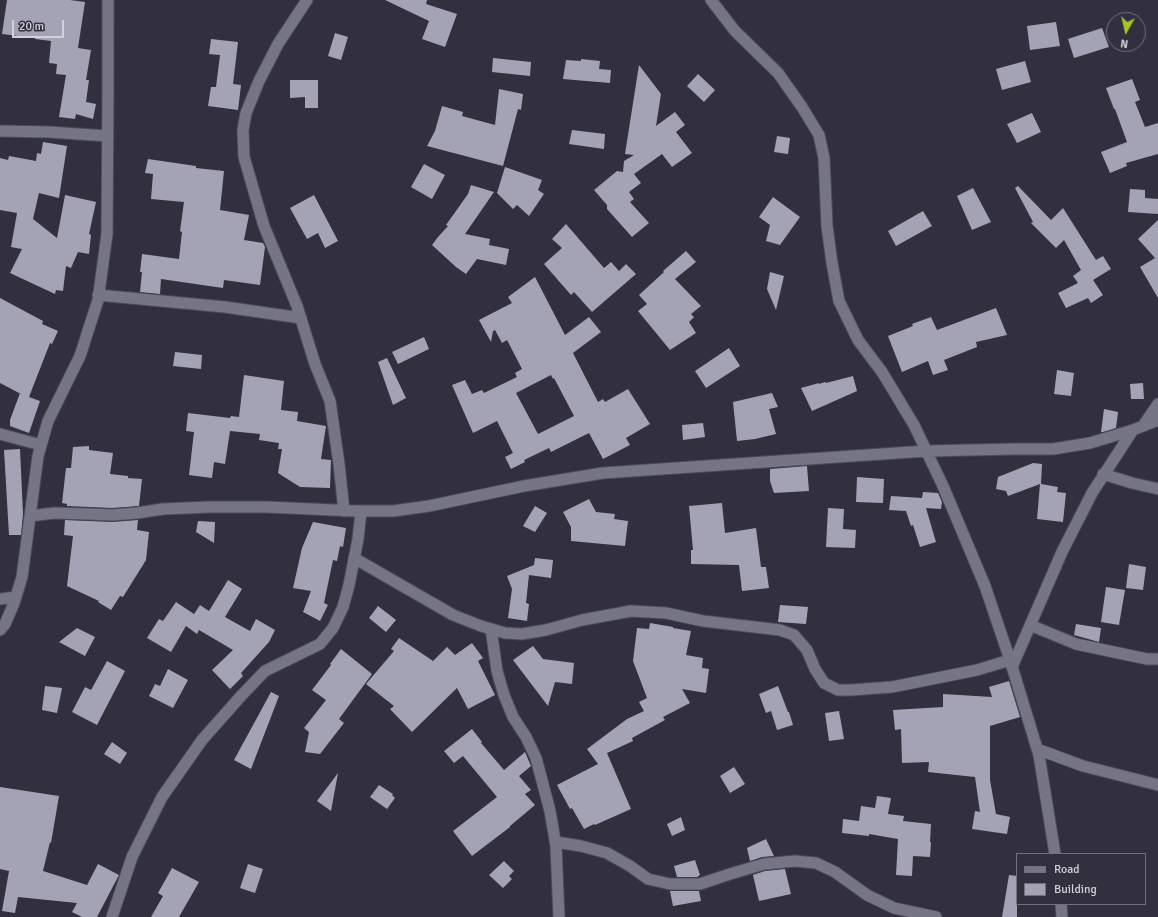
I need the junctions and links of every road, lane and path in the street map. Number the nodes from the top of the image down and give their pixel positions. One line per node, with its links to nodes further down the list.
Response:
1 (108, 0): 5 (street)
2 (307, 0): 7 (street)
3 (711, 0): 14 (street)
4 (0, 131): 5 (street)
5 (108, 136): 6 (street)
6 (98, 295): 7 (street); 13 (street)
7 (301, 318): 17 (street)
8 (1158, 404): 10 (street)
9 (1158, 420): 10 (street)
10 (1143, 426): 11 (street)
11 (1133, 430): 14 (street); 15 (street)
12 (0, 434): 13 (street)
13 (41, 445): 19 (street)
14 (926, 451): 18 (street); 27 (street)
15 (1104, 474): 16 (street); 23 (street)
16 (1158, 489)
17 (344, 511): 18 (street); 19 (street)
18 (361, 512): 20 (street)
19 (30, 516): 21 (street)
20 (354, 558): 24 (street); 33 (street)
21 (16, 597): 22 (street); 25 (street)
22 (0, 599)
23 (1030, 625): 26 (street); 27 (street)
24 (491, 629): 27 (street); 30 (street)
25 (0, 630)
26 (1158, 659)
27 (1011, 664): 28 (street)
28 (1037, 749): 29 (street); 31 (street)
29 (1158, 785)
30 (556, 842): 34 (street); 35 (street)
31 (1055, 853)
32 (1061, 905): 36 (street)
33 (112, 917)
34 (559, 917)
35 (936, 917)
36 (1062, 917)

